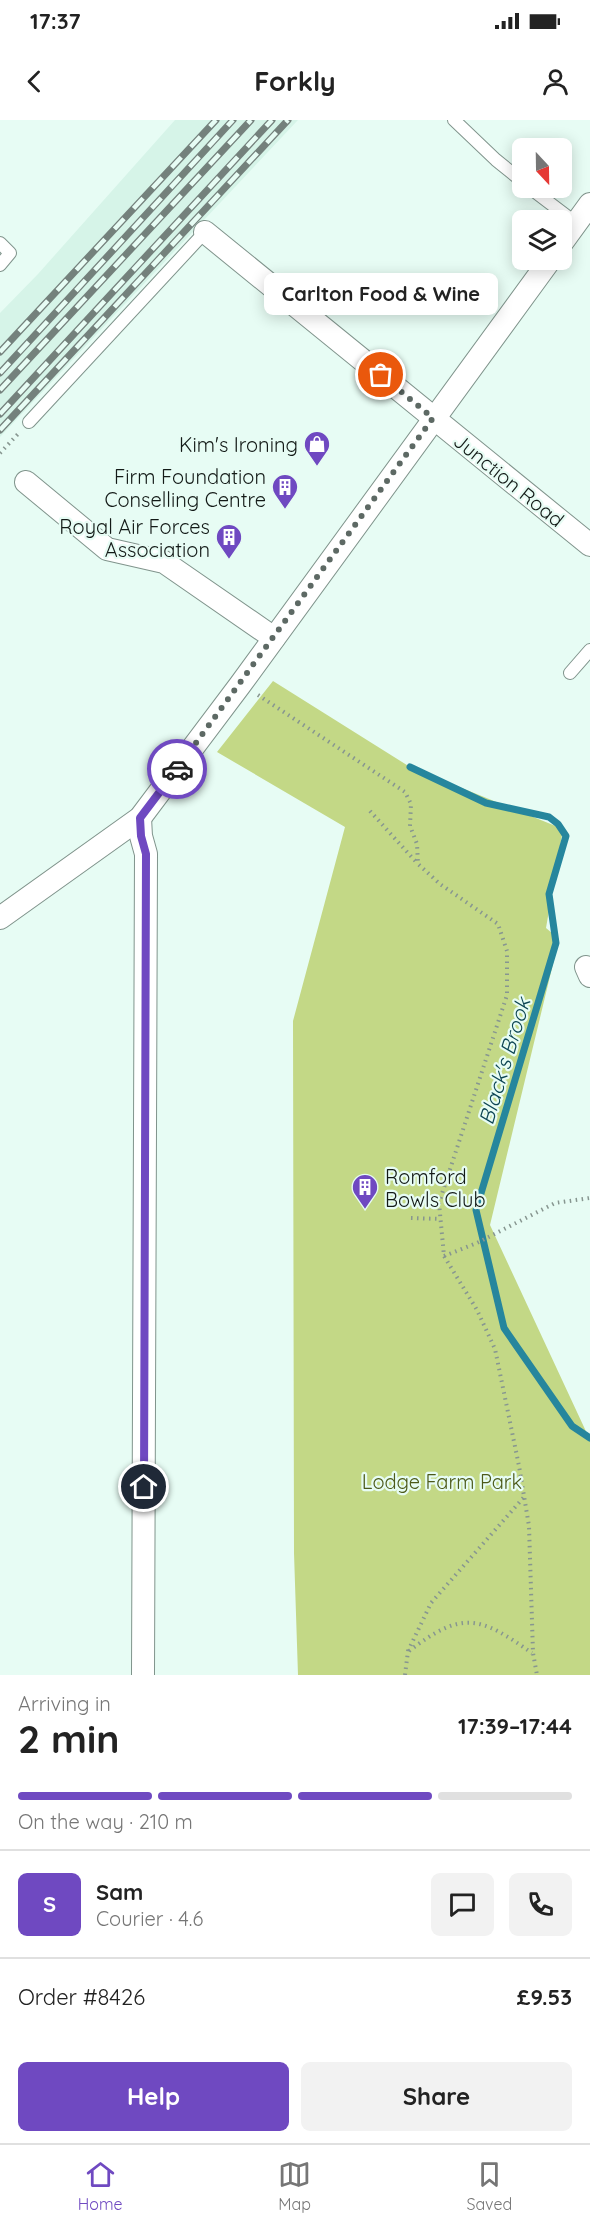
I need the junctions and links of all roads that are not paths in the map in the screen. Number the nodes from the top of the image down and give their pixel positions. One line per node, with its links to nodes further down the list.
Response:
1 (454, 120): 2 (lane)
2 (512, 173)
3 (543, 198): 5 (lane)
4 (590, 204): 5 (street)
5 (576, 223): 6 (street)
6 (572, 229)
7 (205, 232): 11 (street, Junction Road); 12 (lane)
8 (0, 243): 9 (lane)
9 (0, 265)
10 (543, 270): 11 (street)
11 (433, 418): 14 (street, Junction Road); 15 (street)
12 (29, 422)
13 (26, 482): 15 (street)
14 (590, 545)
15 (274, 638): 18 (street)
16 (590, 650): 17 (lane)
17 (570, 673)
18 (140, 818): 19 (street); 20 (street)
19 (0, 918)
20 (143, 1675)

